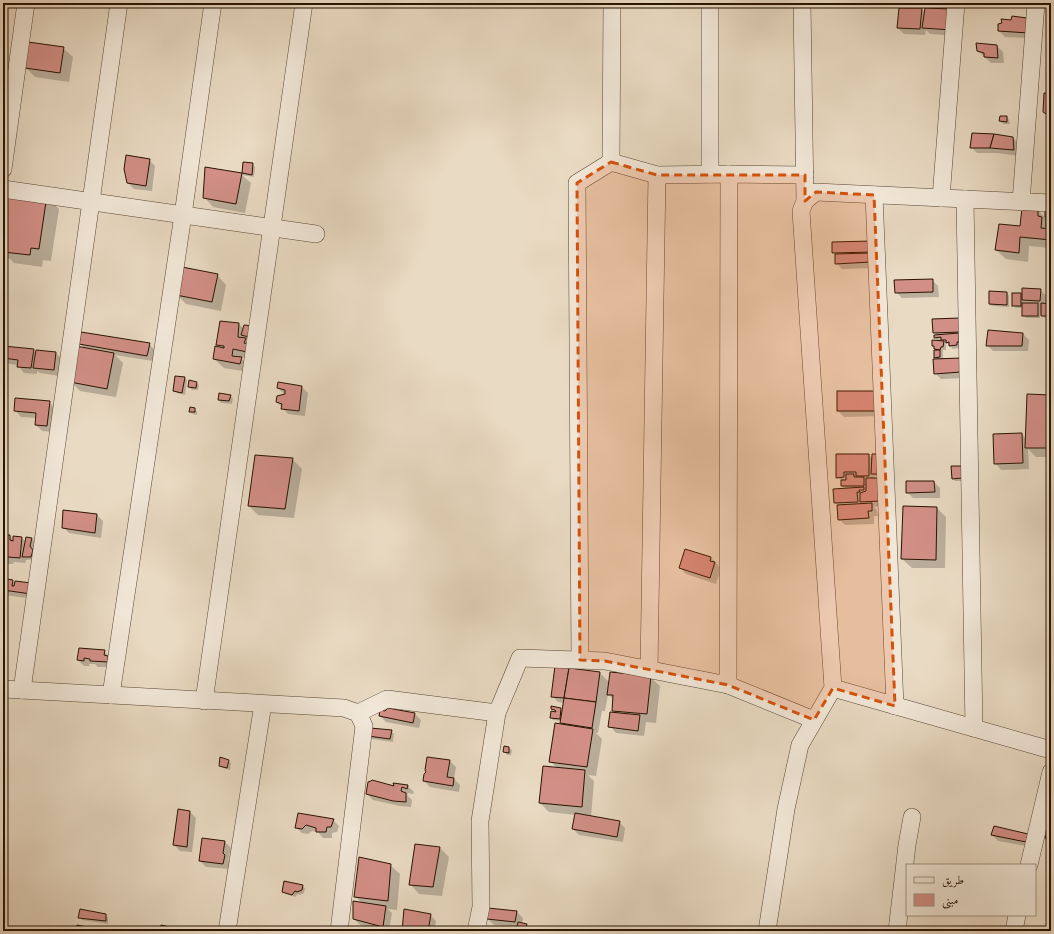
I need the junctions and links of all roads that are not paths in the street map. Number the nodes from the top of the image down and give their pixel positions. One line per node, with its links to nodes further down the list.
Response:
1 (26, 3): 11 (street)
2 (119, 3): 21 (street)
3 (213, 3): 24 (street)
4 (304, 3): 25 (street)
5 (612, 3): 10 (street)
6 (710, 3): 12 (street)
7 (802, 3): 15 (street)
8 (956, 3): 18 (street)
9 (1036, 3): 22 (street)
10 (611, 162): 14 (street); 27 (street)
11 (3, 169)
12 (710, 174): 13 (street); 14 (street)
13 (728, 174): 15 (street); 29 (street)
14 (657, 175): 28 (street)
15 (805, 175): 20 (street)
16 (3, 189): 21 (street)
17 (874, 195): 18 (street); 20 (street); 36 (street)
18 (941, 198): 19 (street)
19 (965, 199): 22 (street); 40 (street)
20 (806, 201): 30 (street)
21 (91, 202): 24 (street); 32 (street)
22 (1021, 202): 23 (street)
23 (1051, 203)
24 (183, 215): 25 (street); 33 (street)
25 (272, 228): 26 (street); 34 (street)
26 (316, 234)
27 (580, 660): 28 (street); 38 (street)
28 (649, 669): 29 (street)
29 (728, 685): 39 (street)
30 (833, 688): 36 (street); 39 (street)
31 (3, 689): 32 (street)
32 (22, 690): 33 (street)
33 (110, 695): 34 (street)
34 (204, 701): 35 (street)
35 (263, 704): 37 (street); 46 (street)
36 (895, 706): 40 (street)
37 (358, 713): 38 (street); 47 (street)
38 (497, 713): 48 (street)
39 (814, 720): 49 (street)
40 (974, 728): 41 (street)
41 (1051, 750)
42 (1051, 772): 44 (street)
43 (912, 817): 50 (street)
44 (1029, 864)
45 (1018, 916): 51 (street)
46 (227, 931)
47 (339, 931)
48 (476, 931)
49 (766, 931)
50 (897, 931)
51 (1014, 931)

